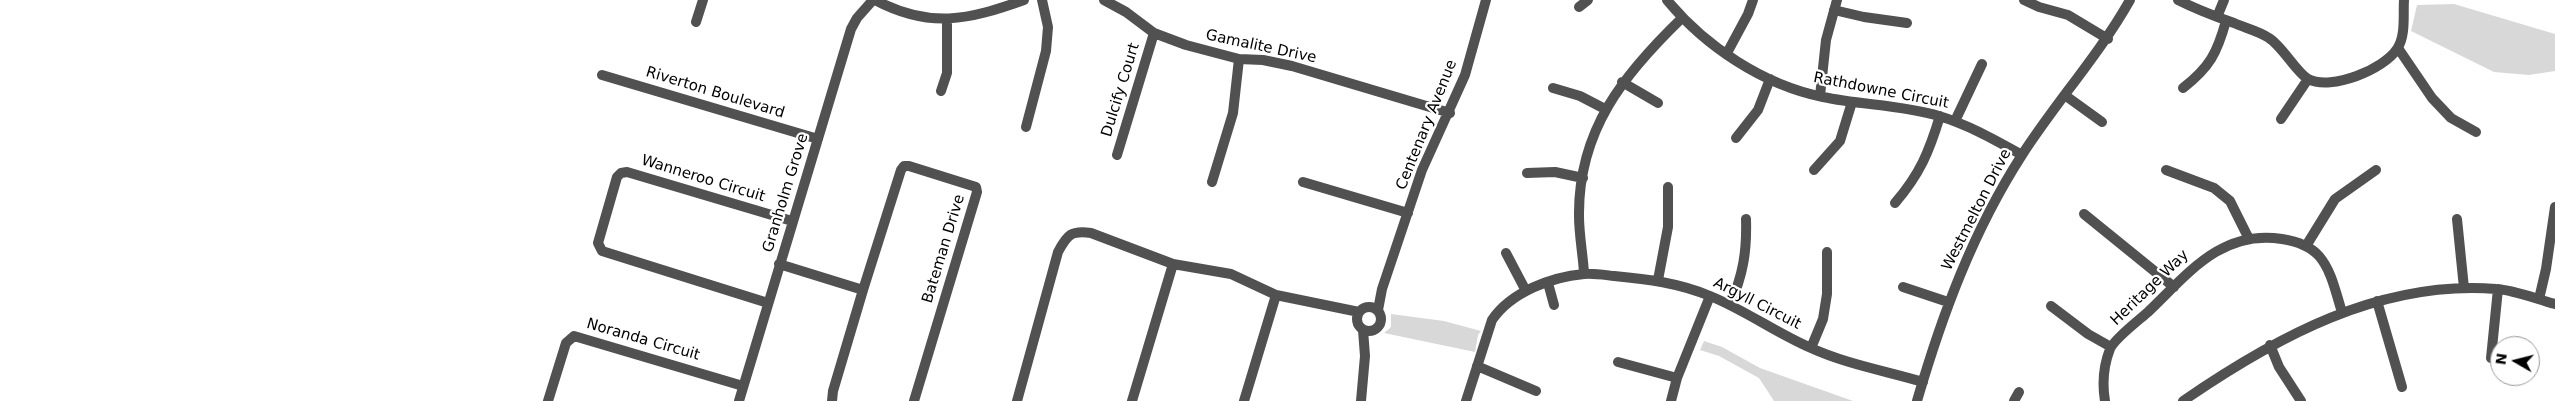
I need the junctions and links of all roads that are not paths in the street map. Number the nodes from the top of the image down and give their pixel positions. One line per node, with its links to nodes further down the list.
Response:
1 (703, 0): 20 (street)
2 (874, 0): 19 (street); 48 (street, Granholm Grove)
3 (1024, 0): 19 (street)
4 (1042, 0): 45 (street)
5 (1104, 0): 22 (street, Gamalite Drive)
6 (1486, 0): 40 (street, Centenary Avenue)
7 (1588, 0): 16 (street)
8 (1666, 0): 17 (street, Rathdowne Circuit)
9 (1753, 0): 25 (street)
10 (2024, 0): 23 (street)
11 (2130, 0): 23 (street, Westmelton Drive)
12 (2178, 0): 18 (street)
13 (2224, 0): 18 (street)
14 (2404, 0): 24 (street)
15 (1836, 5): 21 (street); 35 (street)
16 (1578, 7)
17 (1682, 18): 25 (street, Rathdowne Circuit); 31 (street)
18 (2221, 19): 29 (street); 33 (street)
19 (947, 20): 34 (street)
20 (696, 22)
21 (1907, 23)
22 (1154, 33): 26 (street, Gamalite Drive); 50 (street, Dulcify Court)
23 (2108, 39): 36 (street, Westmelton Drive)
24 (2398, 48): 29 (street); 46 (street)
25 (1727, 53): 30 (street, Rathdowne Circuit)
26 (1238, 59): 40 (street, Gamalite Drive); 56 (street)
27 (1982, 64): 43 (street)
28 (602, 74): 48 (street, Riverton Boulevard)
29 (2308, 79): 42 (street)
30 (1770, 80): 35 (street, Rathdowne Circuit); 47 (street)
31 (1622, 82): 38 (street); 39 (street)
32 (1554, 88): 39 (street)
33 (2183, 88)
34 (940, 91)
35 (1820, 96): 37 (street, Rathdowne Circuit)
36 (2066, 96): 44 (street); 49 (street, Westmelton Drive)
37 (1852, 102): 41 (street, Rathdowne Circuit); 51 (street)
38 (1658, 103)
39 (1605, 109): 55 (street)
40 (1450, 113): 61 (street, Centenary Avenue)
41 (1940, 116): 43 (street, Rathdowne Circuit); 59 (street)
42 (2281, 119)
43 (1956, 121): 49 (street, Rathdowne Circuit)
44 (2102, 122)
45 (1026, 127)
46 (2476, 132)
47 (1736, 138)
48 (818, 140): 65 (street, Granholm Grove)
49 (2022, 155): 85 (street, Westmelton Drive)
50 (1117, 156)
51 (1814, 170)
52 (2166, 170): 66 (street)
53 (2376, 170): 67 (street)
54 (1528, 173): 55 (street)
55 (1583, 178): 72 (street)
56 (1212, 182)
57 (1303, 182): 61 (street)
58 (1668, 187): 73 (street)
59 (1896, 203)
60 (2555, 207): 83 (street)
61 (1408, 213): 91 (street, Centenary Avenue)
62 (2084, 214): 76 (street)
63 (1746, 219): 89 (street)
64 (2457, 219): 77 (street)
65 (792, 221): 70 (street, Granholm Grove); 86 (street, Wanneroo Circuit)
66 (2249, 239): 67 (street, Heritage Way); 76 (street, Heritage Way)
67 (2306, 246): 92 (street, Heritage Way)
68 (1827, 252): 98 (street)
69 (1506, 253): 80 (street)
70 (780, 264): 79 (street); 86 (street, Granholm Grove)
71 (1173, 264): 81 (street); 110 (street); 111 (street)
72 (1584, 274): 73 (street, Argyll Circuit); 74 (street, Argyll Circuit)
73 (1658, 280): 82 (street, Argyll Circuit)
74 (1548, 283): 80 (street, Argyll Circuit); 88 (street)
75 (1903, 286): 85 (street)
76 (2174, 287): 97 (street, Heritage Way)
77 (2464, 288): 78 (street); 84 (street)
78 (2498, 289): 83 (street); 95 (street)
79 (863, 290): 108 (street); 109 (street, Bateman Drive)
80 (1526, 291): 100 (street, Argyll Circuit)
81 (1276, 295): 93 (street); 112 (street)
82 (1710, 296): 89 (street, Argyll Circuit); 101 (street)
83 (2539, 299): 87 (street)
84 (2377, 301): 92 (street); 104 (street)
85 (1948, 302): 102 (street, Westmelton Drive)
86 (768, 303): 103 (street, Granholm Grove)
87 (2555, 304)
88 (1554, 305)
89 (1730, 305): 98 (street, Argyll Circuit)
90 (2051, 306): 97 (street)
91 (1373, 308): 93 (street); 94 (street)
92 (2342, 312): 96 (street)
93 (1358, 315): 94 (street)
94 (1368, 330): 113 (street)
95 (2493, 336)
96 (2270, 345): 118 (street); 119 (street)
97 (2111, 347): 117 (street, Heritage Way)
98 (1812, 348): 102 (street, Argyll Circuit)
99 (1618, 362): 101 (street)
100 (1477, 366): 105 (street); 114 (street, Argyll Circuit)
101 (1677, 378): 115 (street)
102 (1923, 382): 116 (street, Westmelton Drive)
103 (743, 386): 106 (street, Noranda Circuit); 107 (street, Granholm Grove)
104 (2402, 387)
105 (1536, 391)
106 (548, 401)
107 (739, 401)
108 (832, 401)
109 (914, 401)
110 (1017, 401)
111 (1132, 401)
112 (1244, 401)
113 (1360, 401)
114 (1466, 401)
115 (1672, 401)
116 (1917, 401)
117 (2105, 401)
118 (2183, 401)
119 (2300, 401)

